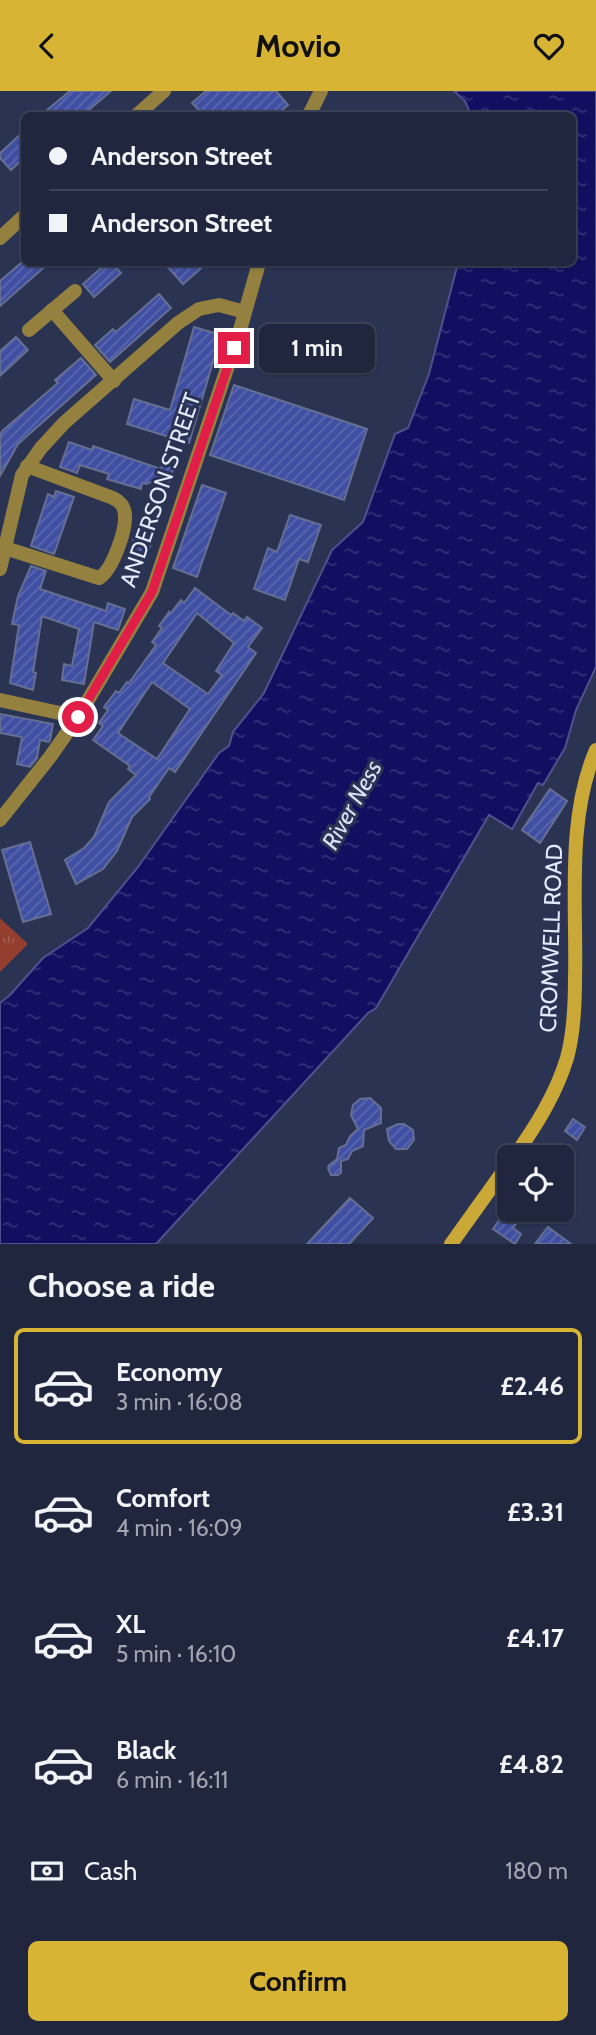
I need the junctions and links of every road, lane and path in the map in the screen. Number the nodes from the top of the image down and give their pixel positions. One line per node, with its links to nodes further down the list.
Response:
1 (164, 91): 3 (street)
2 (321, 91): 4 (street)
3 (140, 112)
4 (310, 112)
5 (21, 219): 6 (street)
6 (0, 238)
7 (258, 266): 10 (street, ANDERSON STREET)
8 (75, 291): 9 (street)
9 (52, 310): 11 (street); 12 (street)
10 (245, 312): 12 (street); 17 (street, ANDERSON STREET)
11 (29, 330)
12 (114, 381): 13 (street)
13 (27, 466): 14 (street); 14 (street)
14 (5, 548): 15 (street)
15 (0, 569)
16 (0, 700): 17 (street)
17 (78, 717): 19 (street, ANDERSON STREET)
18 (596, 750): 20 (street, CROMWELL ROAD)
19 (2, 816)
20 (522, 1145)
21 (497, 1180): 22 (street)
22 (451, 1244)

